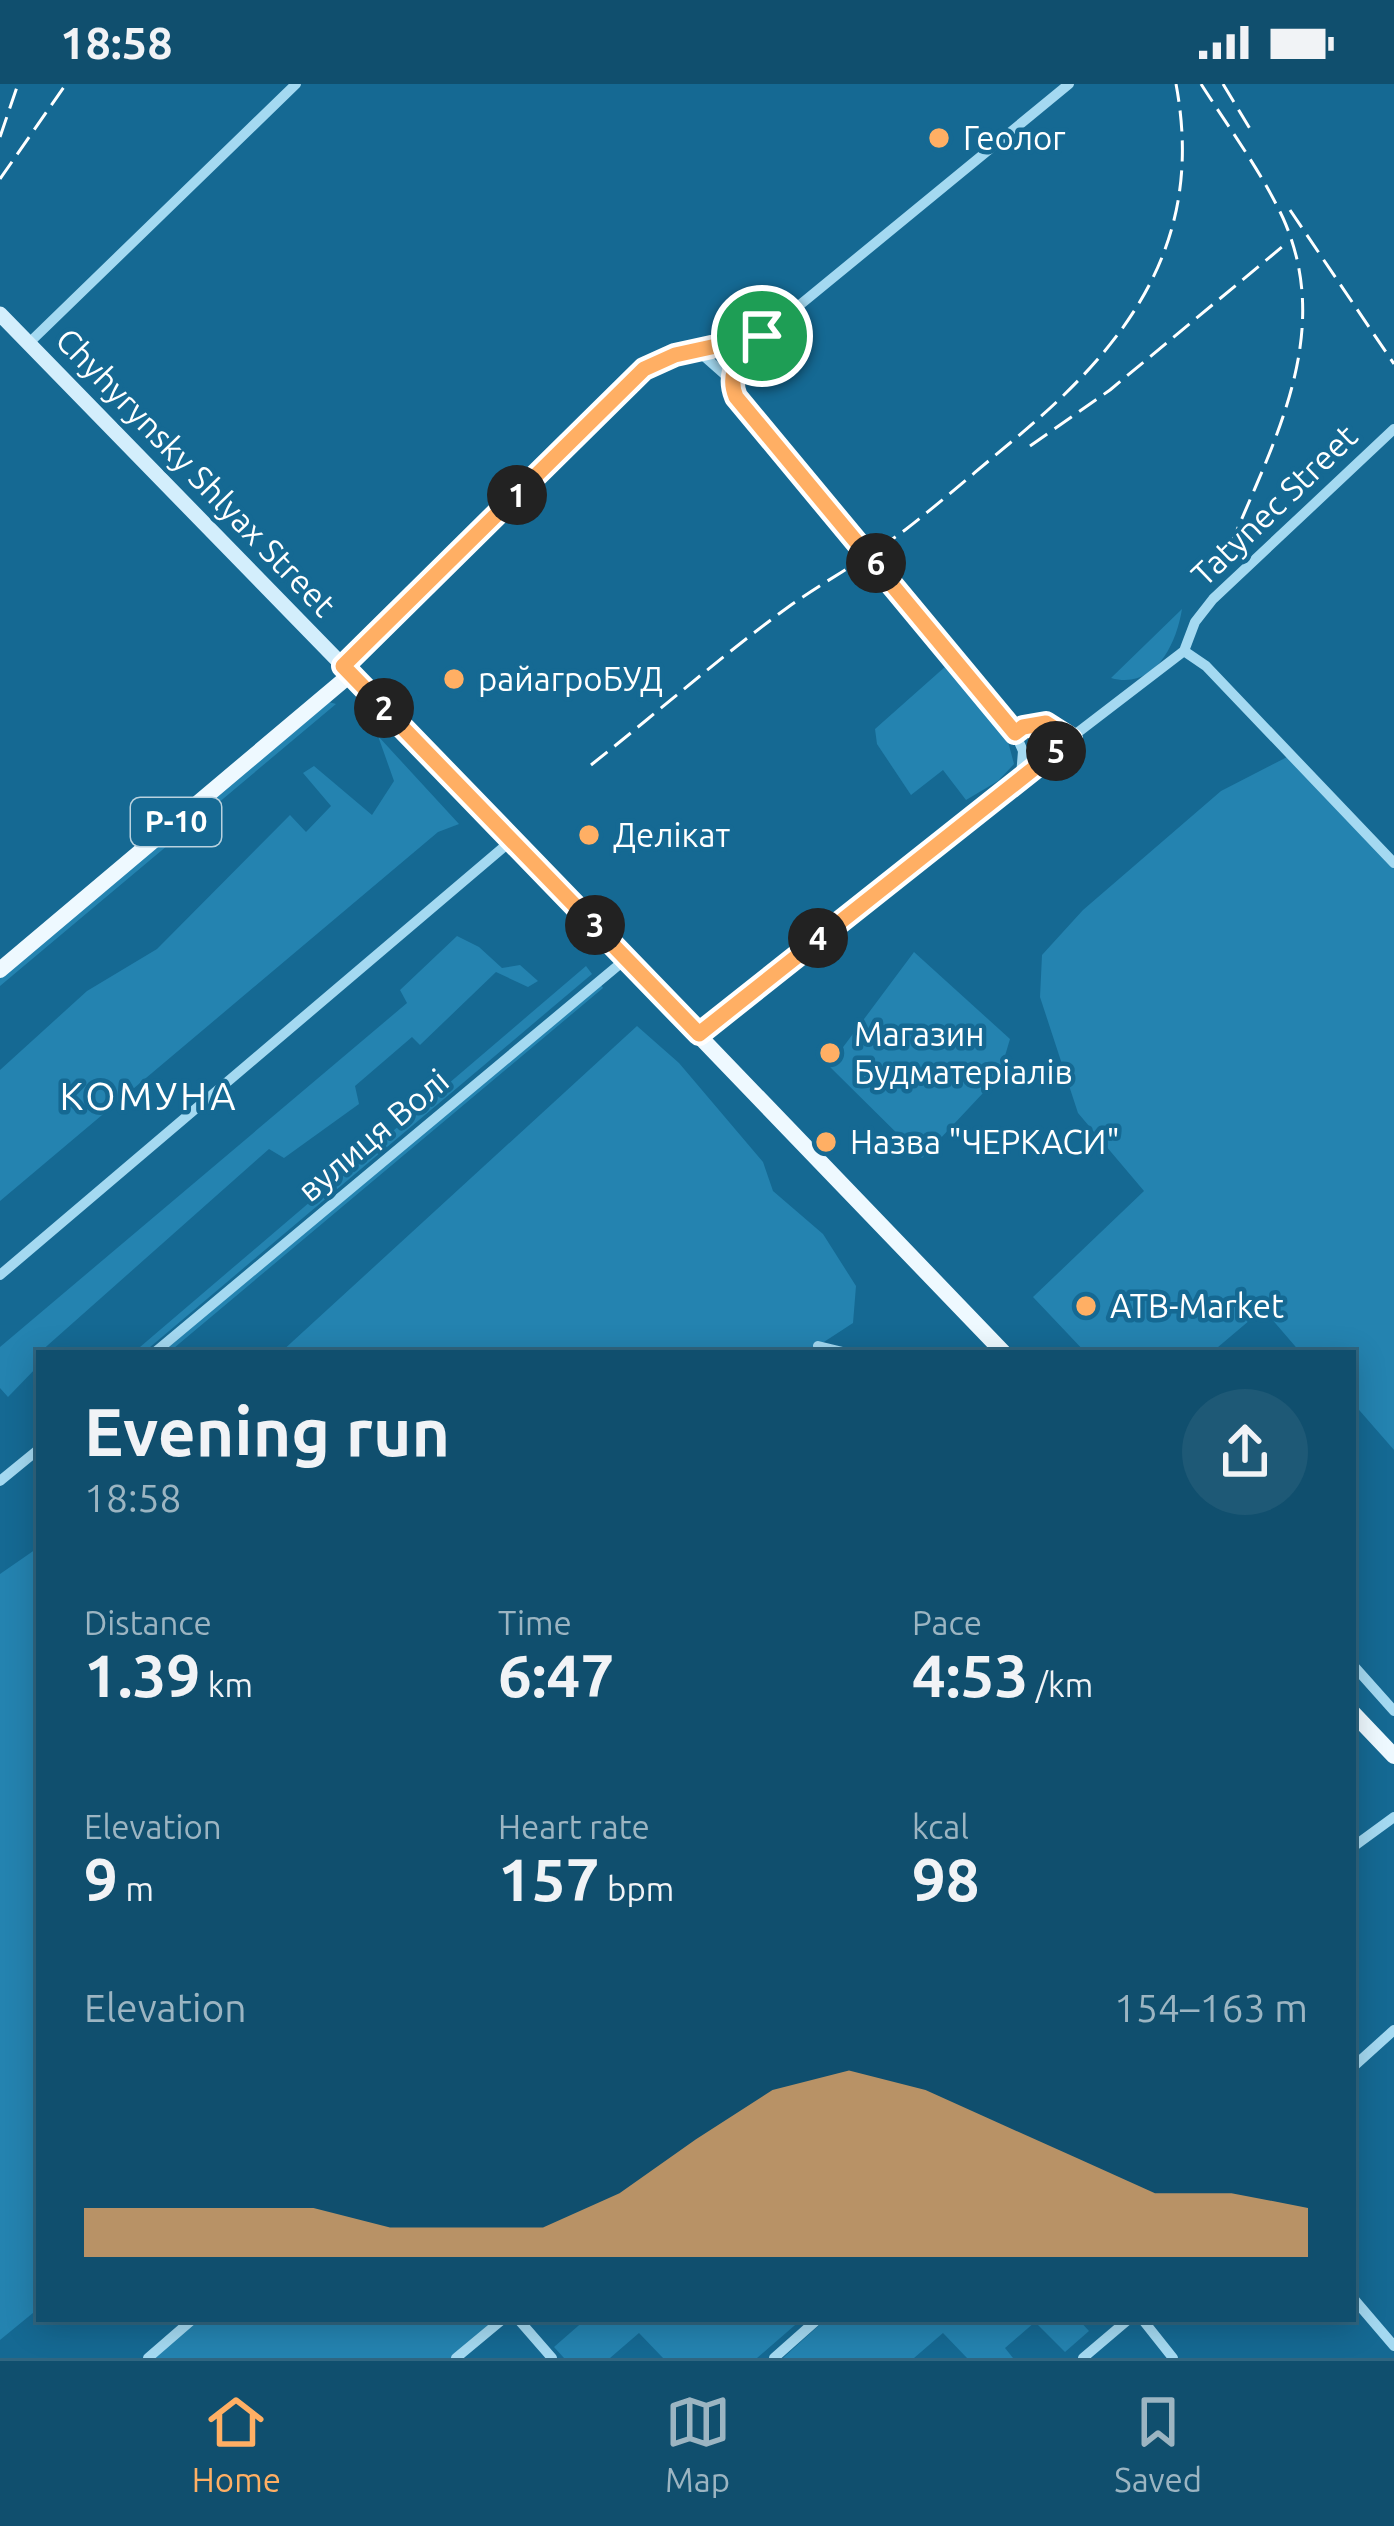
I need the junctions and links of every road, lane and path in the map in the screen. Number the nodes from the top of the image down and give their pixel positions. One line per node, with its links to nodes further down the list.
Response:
1 (296, 84): 5 (street)
2 (1069, 84): 4 (street)
3 (0, 314): 5 (main road, Chyhyrynsky Shlyax Street)
4 (762, 336): 6 (street); 7 (street)
5 (29, 343): 10 (main road, Chyhyrynsky Shlyax Street)
6 (697, 350): 7 (street); 10 (street)
7 (731, 380): 11 (street)
8 (1394, 429): 9 (street, Tatynec Street)
9 (1184, 652): 12 (street, Tatynec Street); 15 (street)
10 (347, 670): 14 (main road, Chyhyrynsky Shlyax Street); 17 (main road, Р-10)
11 (1015, 733): 12 (street); 13 (street)
12 (1071, 739): 13 (street, Tatynec Street)
13 (1022, 776): 18 (street, Tatynec Street)
14 (512, 840): 16 (main road, Chyhyrynsky Shlyax Street); 19 (street)
15 (1394, 863)
16 (627, 958): 18 (main road, Chyhyrynsky Shlyax Street); 21 (street, вулиця Волі)
17 (0, 970)
18 (699, 1034): 23 (main road, Chyhyrynsky Shlyax Street)
19 (0, 1275)
20 (818, 1346): 22 (street)
21 (158, 1350)
22 (835, 1350)
23 (1001, 1350)
24 (36, 1451): 25 (street)
25 (0, 1481)
26 (1356, 1668): 27 (street)
27 (1394, 1711)
28 (1356, 1716): 29 (main road)
29 (1389, 1744)
30 (1394, 1817): 31 (street)
31 (1356, 1845)
32 (1394, 2030): 33 (street)
33 (1356, 2064)
34 (1356, 2302): 41 (street)
35 (190, 2322): 42 (street)
36 (498, 2322): 43 (street)
37 (521, 2322): 44 (street)
38 (815, 2322): 45 (street)
39 (1125, 2322): 46 (street)
40 (1144, 2322): 47 (street)
41 (1394, 2346)
42 (148, 2358)
43 (456, 2358)
44 (552, 2358)
45 (774, 2358)
46 (1083, 2358)
47 (1173, 2358)

